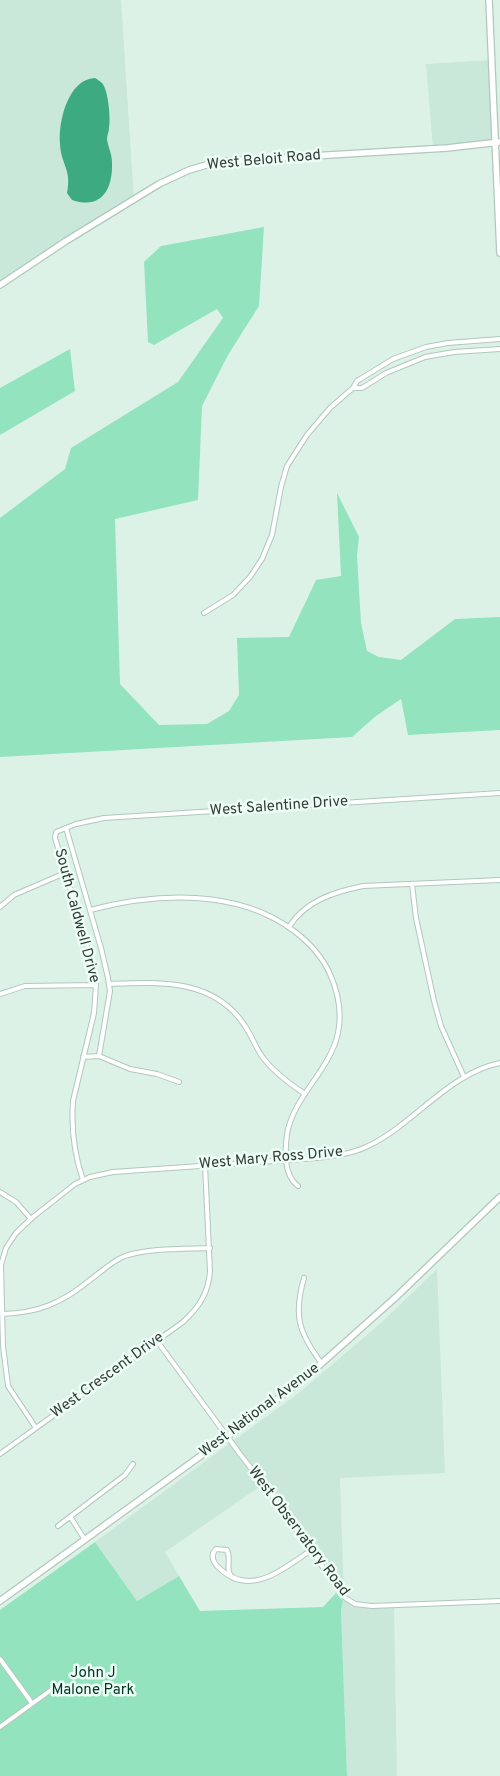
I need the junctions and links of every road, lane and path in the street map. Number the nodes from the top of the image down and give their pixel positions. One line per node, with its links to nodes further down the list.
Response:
1 (489, 0): 2 (main road)
2 (498, 142): 3 (main road); 4 (main road, West Beloit Road)
3 (500, 253)
4 (0, 285)
5 (500, 339): 6 (street)
6 (426, 348): 8 (street); 9 (street)
7 (500, 349): 8 (street)
8 (428, 356): 10 (street)
9 (386, 363): 10 (street); 11 (street)
10 (390, 371): 11 (street)
11 (353, 388): 12 (street)
12 (204, 613)
13 (500, 793): 14 (street, West Salentine Drive)
14 (66, 828): 15 (street, West Salentine Drive); 20 (street, South Caldwell Drive)
15 (60, 830): 16 (street, South Caldwell Drive)
16 (65, 873): 19 (street); 23 (street, South Caldwell Drive)
17 (500, 880): 18 (street)
18 (412, 884): 21 (street); 28 (street)
19 (0, 906)
20 (90, 910): 21 (street); 22 (street, South Caldwell Drive)
21 (289, 927): 30 (street)
22 (109, 984): 25 (street, South Caldwell Drive); 30 (street)
23 (96, 985): 24 (street); 26 (street, South Caldwell Drive)
24 (0, 994)
25 (98, 1056): 26 (street); 29 (street)
26 (84, 1057): 33 (street, South Caldwell Drive)
27 (500, 1063): 28 (street, West Mary Ross Drive)
28 (464, 1077): 31 (street, West Mary Ross Drive)
29 (179, 1082)
30 (305, 1094): 31 (street)
31 (286, 1160): 32 (street, West Mary Ross Drive); 34 (street)
32 (205, 1165): 33 (street, West Mary Ross Drive); 38 (street)
33 (83, 1180): 37 (street, West Mary Ross Drive)
34 (298, 1186)
35 (0, 1192): 37 (street)
36 (500, 1197): 42 (main road, West National Avenue)
37 (31, 1219): 40 (street, West Mary Ross Drive)
38 (210, 1248): 40 (street); 41 (street, West Crescent Drive)
39 (304, 1278): 42 (street)
40 (2, 1314): 43 (street, West Mary Ross Drive)
41 (157, 1340): 43 (street, West Crescent Drive); 44 (street, West Observatory Road)
42 (322, 1364): 44 (main road, West National Avenue)
43 (36, 1428): 45 (street, West Crescent Drive)
44 (228, 1436): 49 (main road, West National Avenue); 50 (street, West Observatory Road)
45 (0, 1454)
46 (133, 1464): 47 (street)
47 (70, 1518): 48 (street); 49 (street)
48 (58, 1526)
49 (84, 1540): 52 (main road, West National Avenue)
50 (310, 1551): 51 (street); 53 (street, West Observatory Road)
51 (234, 1578): 51 (street)
52 (0, 1601)
53 (500, 1601)
54 (0, 1659): 56 (street)
55 (51, 1690): 56 (street)
56 (32, 1704): 57 (street)
57 (0, 1727)

